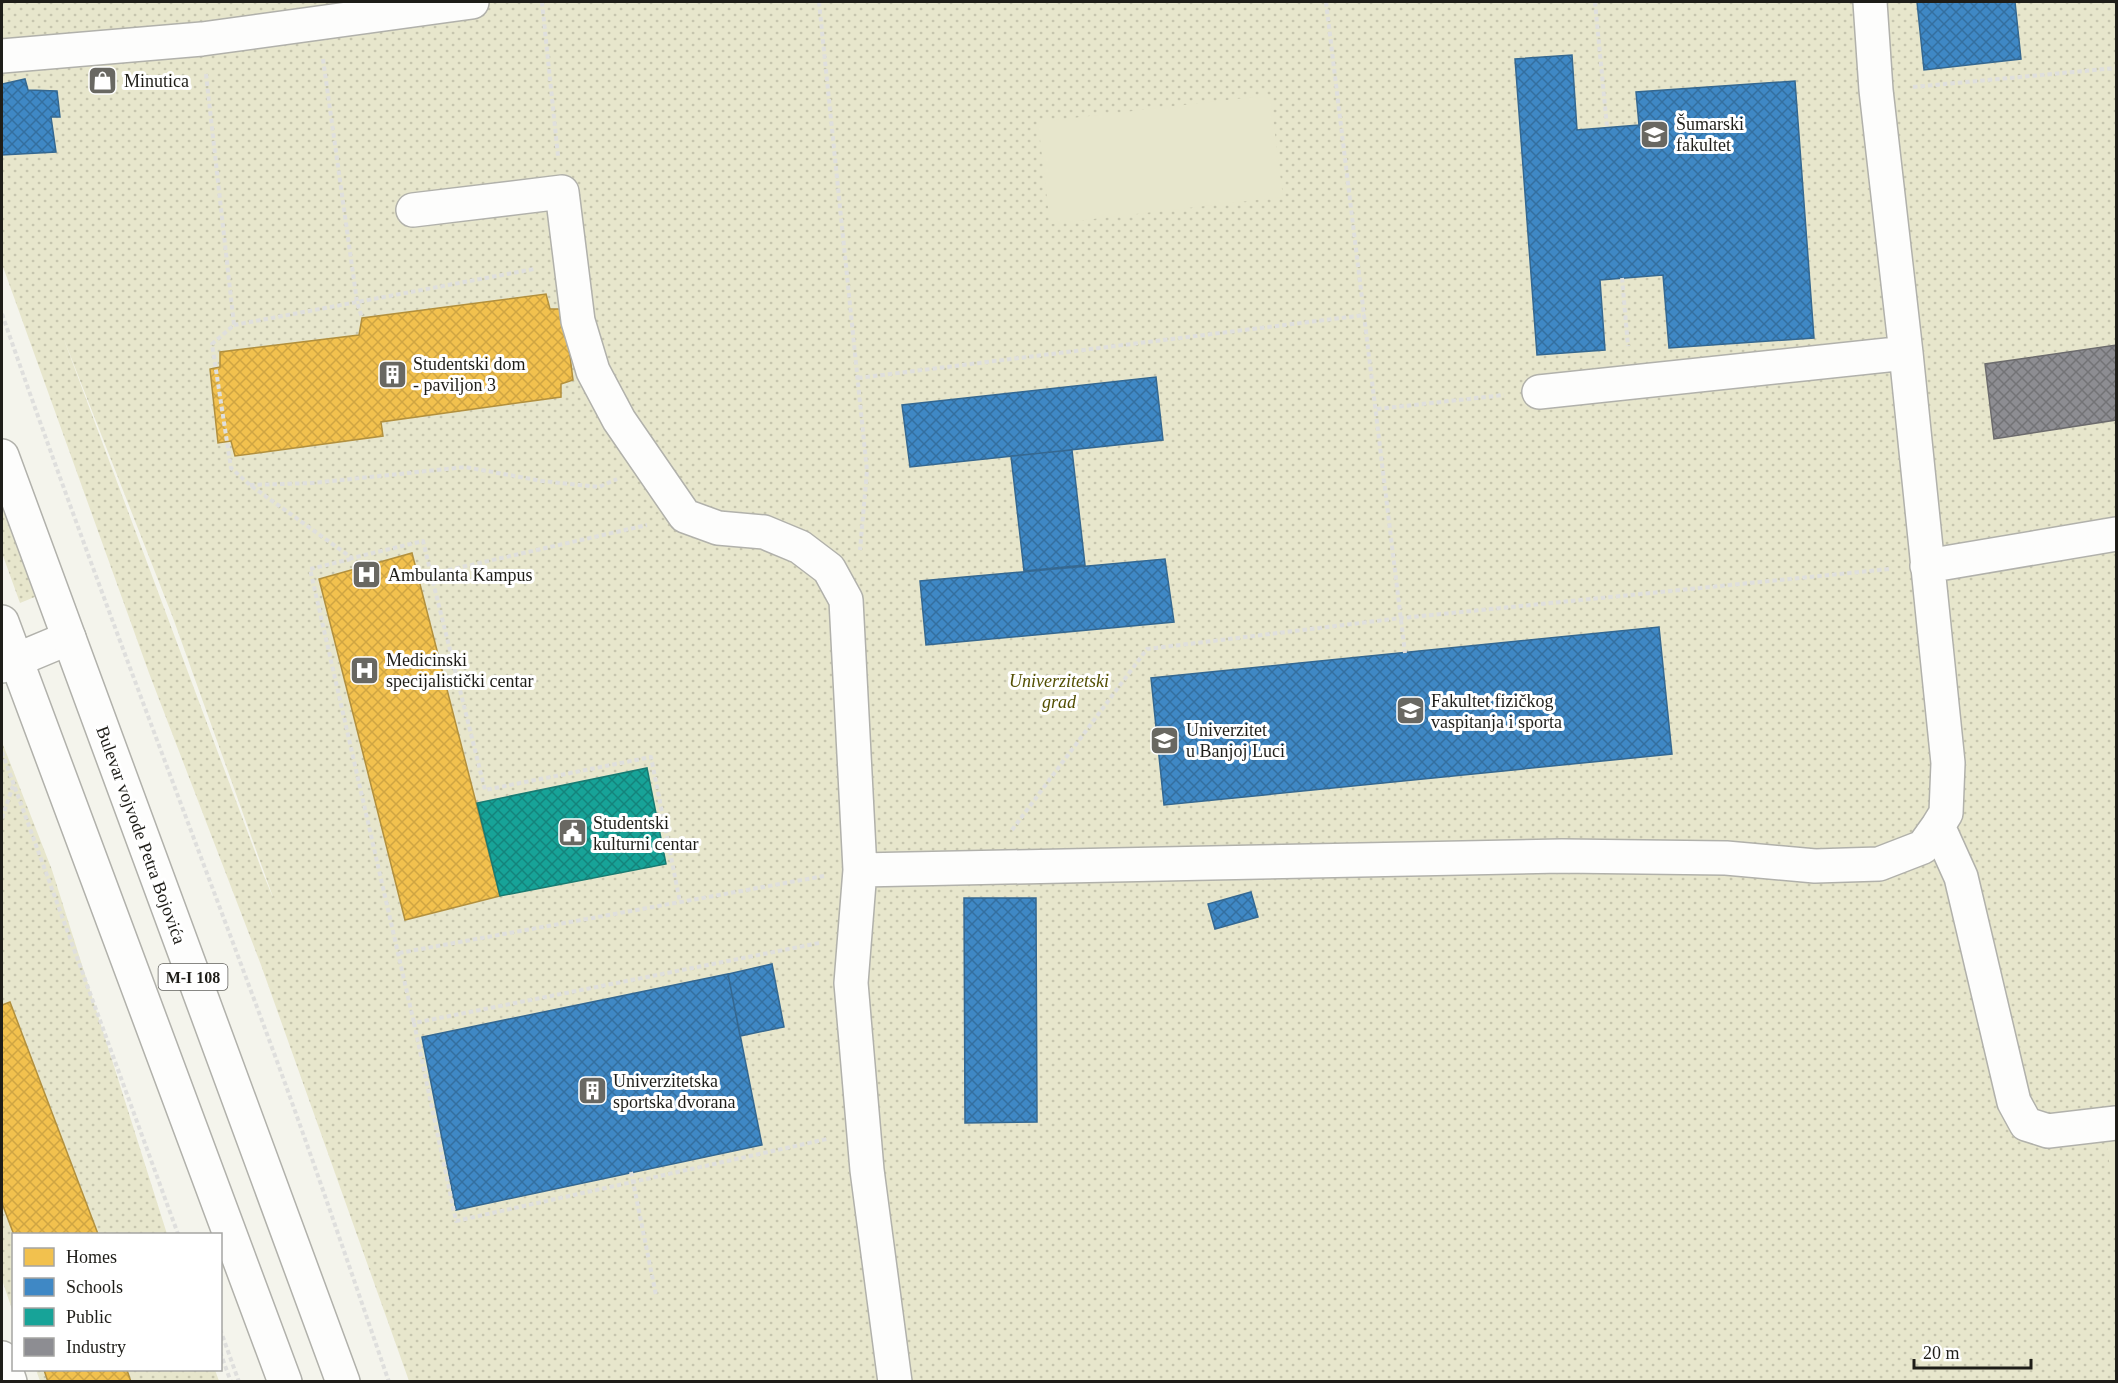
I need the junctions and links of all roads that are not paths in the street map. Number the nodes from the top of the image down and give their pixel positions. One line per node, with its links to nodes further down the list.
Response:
1 (472, 2): 3 (main road)
2 (1870, 2): 5 (main road)
3 (2, 56)
4 (413, 210): 14 (main road)
5 (1906, 353): 6 (main road); 9 (main road)
6 (1539, 392)
7 (2, 456): 11 (main road, Bulevar vojvode Petra Bojovića / M-I 108)
8 (2116, 534): 9 (main road)
9 (1927, 566): 13 (main road)
10 (2, 622): 12 (main road, M-I 108)
11 (69, 638): 12 (main road); 19 (main road, Bulevar vojvode Petra Bojovića / M-I 108)
12 (9, 663): 18 (main road, M-I 108)
13 (1938, 826): 14 (main road); 15 (main road)
14 (861, 870): 20 (main road)
15 (2116, 1123)
16 (2, 1358): 17 (main road)
17 (9, 1382)
18 (285, 1382)
19 (343, 1382)
20 (896, 1382)

